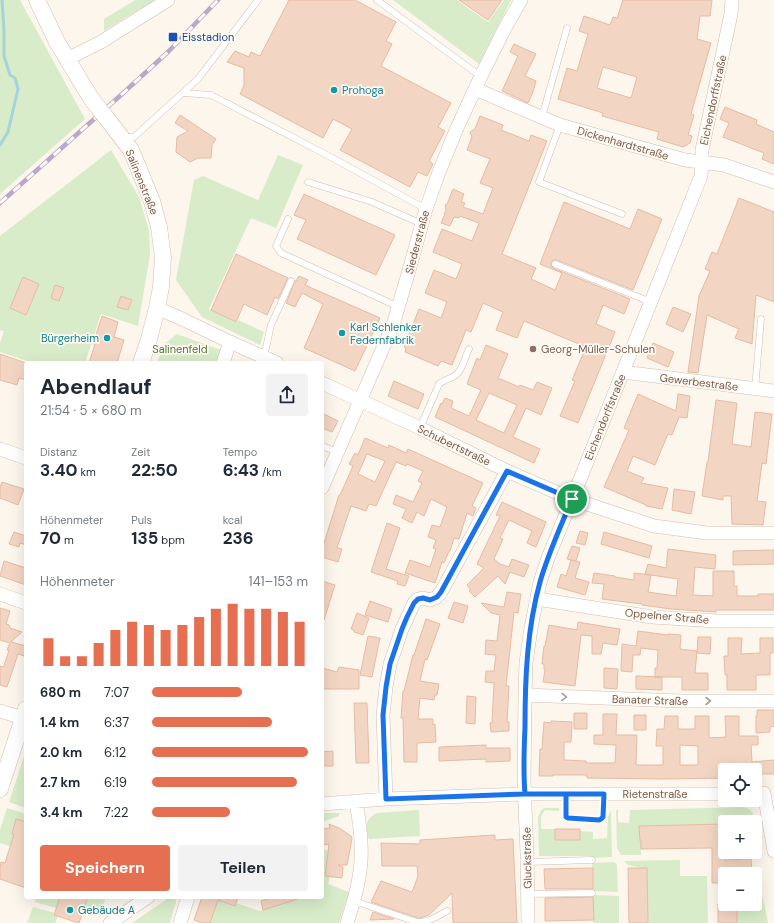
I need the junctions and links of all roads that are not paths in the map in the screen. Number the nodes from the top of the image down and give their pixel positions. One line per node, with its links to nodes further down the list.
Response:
1 (37, 0): 8 (street, Salinenstraße)
2 (168, 0): 8 (street)
3 (258, 0): 10 (lane)
4 (377, 0): 9 (lane)
5 (521, 0): 9 (street, Siederstraße)
6 (732, 0): 14 (street, Eichendorffstraße)
7 (567, 28): 11 (lane)
8 (67, 59): 13 (street, Salinenstraße, bridge)
9 (478, 84): 11 (street, Dickenhardtstraße); 17 (street, Siederstraße)
10 (184, 93): 13 (lane); 17 (lane)
11 (542, 117): 12 (street, Dickenhardtstraße)
12 (560, 125): 14 (street, Dickenhardtstraße); 18 (lane)
13 (122, 137): 25 (street, Salinenstraße)
14 (702, 162): 16 (street, Dickenhardtstraße); 23 (street, Eichendorffstraße)
15 (308, 182): 20 (lane)
16 (774, 182)
17 (426, 209): 20 (street, Siederstraße)
18 (622, 214)
19 (288, 219): 24 (lane)
20 (422, 224): 24 (street, Siederstraße)
21 (556, 264): 23 (lane)
22 (291, 281): 29 (lane)
23 (651, 302): 33 (street, Eichendorffstraße)
24 (399, 307): 37 (street, Siederstraße)
25 (157, 308): 27 (street); 30 (street, Salinenstraße)
26 (761, 319): 35 (lane)
27 (230, 342): 29 (street); 31 (street)
28 (469, 349): 38 (lane)
29 (264, 357): 32 (street)
30 (142, 361)
31 (224, 361)
32 (273, 361)
33 (623, 372): 35 (street, Gewerbestraße); 45 (street, Eichendorffstraße)
34 (324, 384): 37 (street, Schubertstraße)
35 (755, 389): 36 (street, Gewerbestraße)
36 (774, 391)
37 (360, 400): 38 (street, Schubertstraße); 41 (street, Siederstraße)
38 (420, 428): 43 (street, Schubertstraße)
39 (324, 447): 41 (lane)
40 (0, 449): 42 (street)
41 (338, 452): 44 (street, Siederstraße)
42 (24, 457)
43 (507, 471): 45 (street, Schubertstraße); 62 (street)
44 (324, 484)
45 (572, 499): 46 (street, Schubertstraße); 48 (street, Eichendorffstraße)
46 (774, 533)
47 (0, 594): 49 (street)
48 (537, 599): 50 (street, Oppelner Straße); 51 (street, Eichendorffstraße)
49 (24, 602)
50 (774, 622)
51 (525, 695): 52 (street, Banater Straße, one-way to 52); 58 (street, Eichendorffstraße)
52 (774, 701)
53 (0, 711): 54 (street)
54 (24, 715)
55 (24, 718): 56 (street)
56 (0, 789)
57 (764, 793): 65 (street)
58 (525, 794): 59 (street, Rietenstraße); 62 (street, Rietenstraße); 67 (street, Gluckstraße)
59 (566, 794): 60 (street, Rietenstraße); 60 (lane)
60 (604, 794): 61 (street, Rietenstraße)
61 (718, 794)
62 (386, 799): 63 (street, Rietenstraße)
63 (356, 801): 64 (street, Rietenstraße); 72 (street)
64 (324, 804)
65 (774, 851)
66 (592, 860): 67 (lane)
67 (528, 862): 69 (street, Gluckstraße)
68 (592, 893): 69 (lane)
69 (528, 894): 77 (street, Gluckstraße)
70 (145, 899): 74 (street)
71 (187, 899): 75 (street)
72 (354, 900): 73 (lane); 76 (street)
73 (447, 911)
74 (110, 923)
75 (180, 923)
76 (347, 923)
77 (528, 923)

